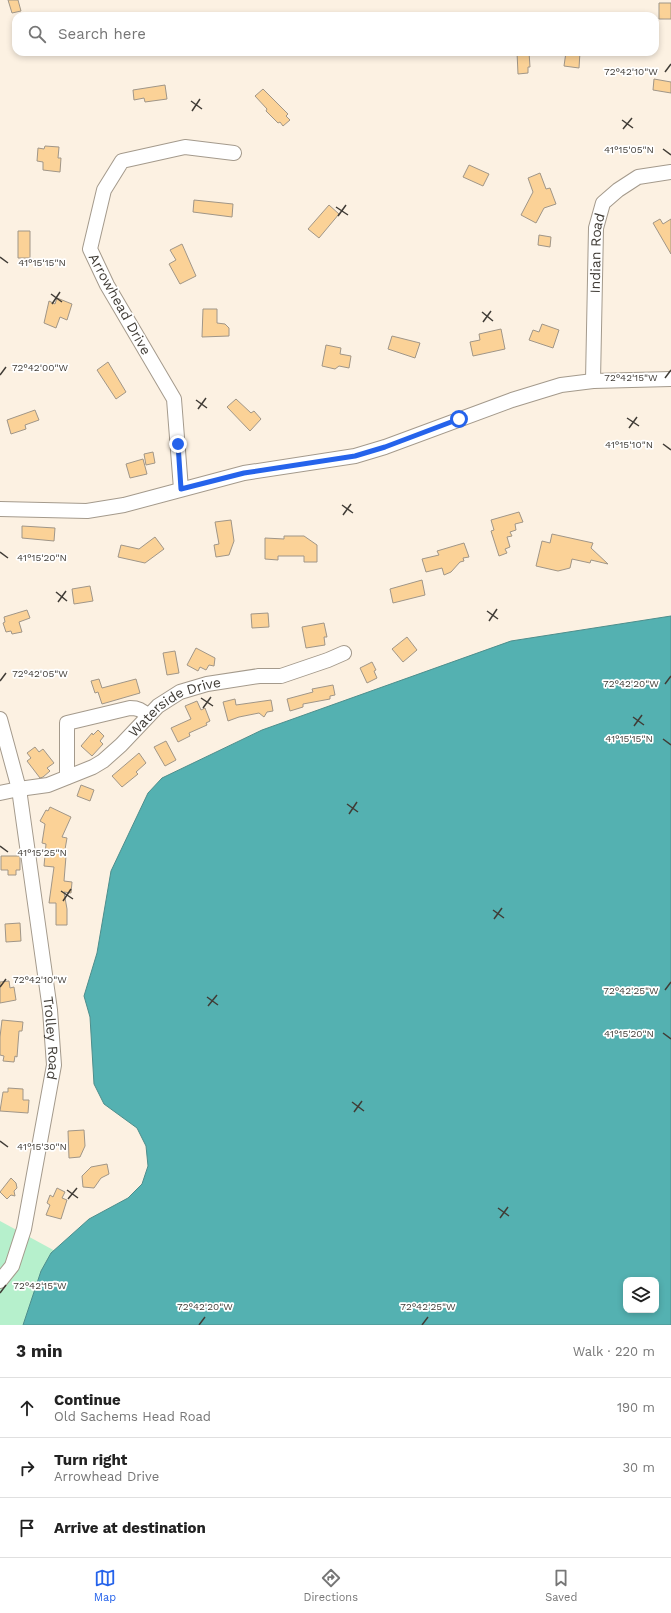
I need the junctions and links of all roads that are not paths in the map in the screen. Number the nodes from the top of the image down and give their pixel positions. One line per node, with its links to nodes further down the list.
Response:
1 (234, 153): 5 (street, Arrowhead Drive)
2 (671, 172): 4 (street, Indian Road)
3 (671, 379): 4 (street)
4 (594, 380): 5 (street)
5 (181, 489): 6 (street)
6 (0, 509)
7 (344, 653): 8 (street, Waterside Drive)
8 (148, 716): 10 (street, Waterside Drive); 10 (street)
9 (0, 720): 11 (street, Trolley Road)
10 (67, 777): 11 (street, Waterside Drive)
11 (18, 789): 12 (street, Waterside Drive); 13 (street, Trolley Road)
12 (0, 793)
13 (0, 1281)

